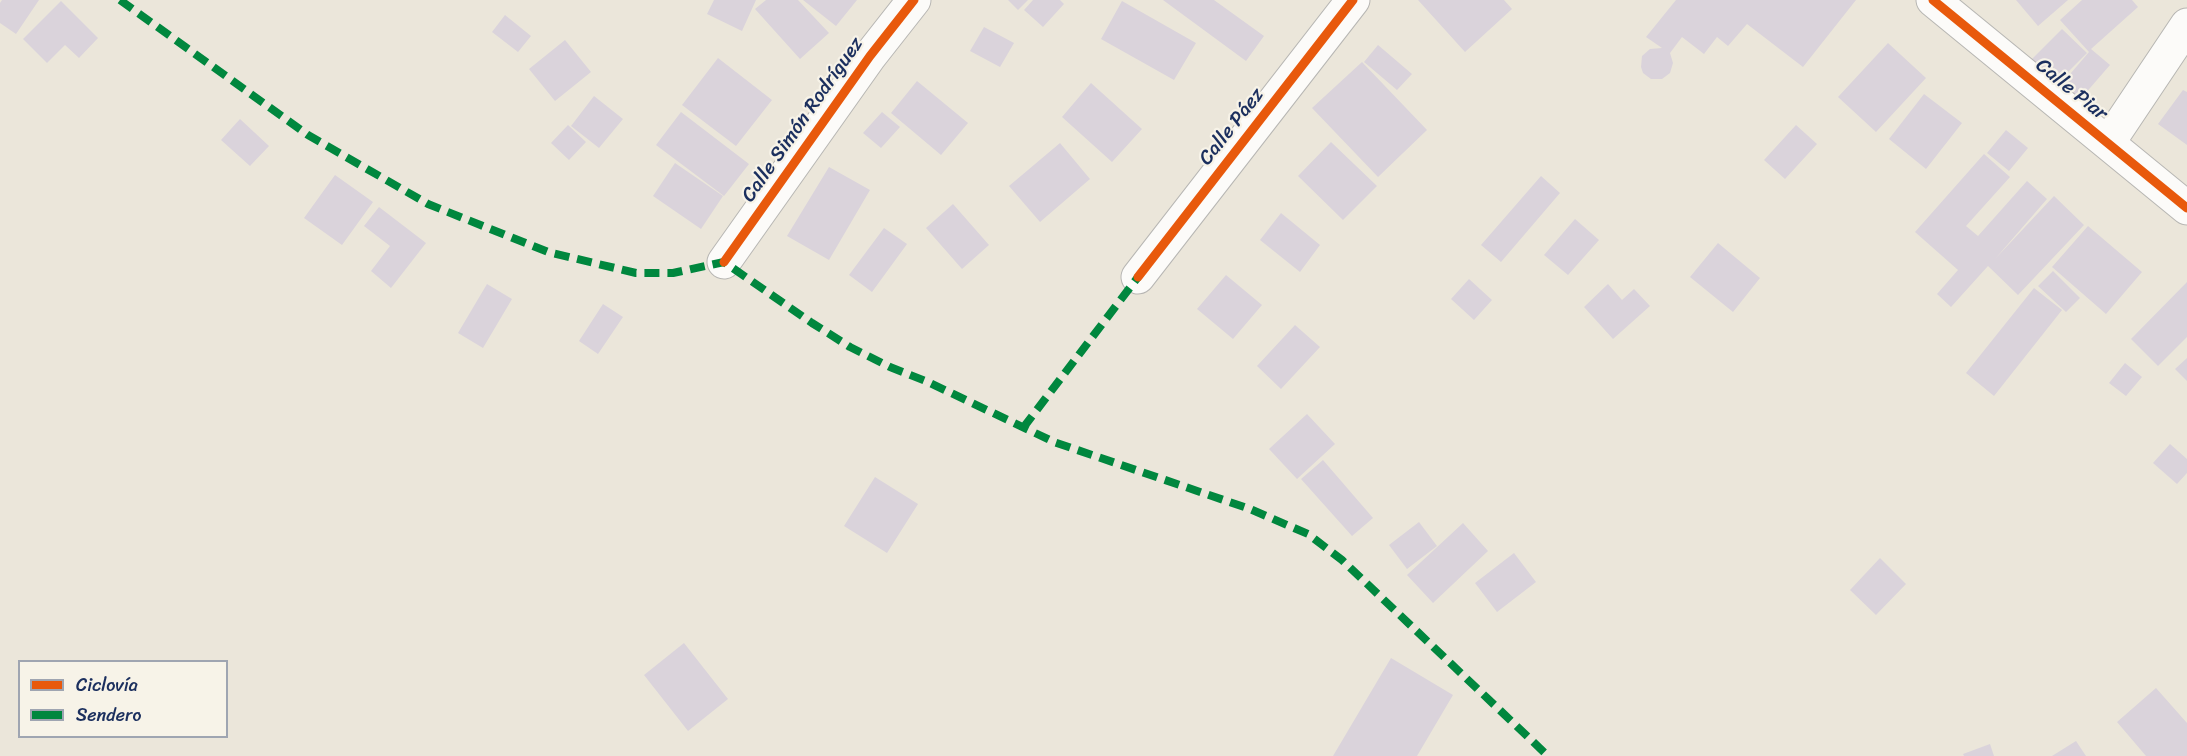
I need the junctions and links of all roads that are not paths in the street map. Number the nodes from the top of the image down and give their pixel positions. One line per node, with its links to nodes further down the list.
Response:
1 (914, 0): 7 (street, Calle Simón Rodríguez)
2 (1353, 0): 8 (street, Calle Páez)
3 (1933, 0): 5 (street, Calle Piar)
4 (2187, 25): 5 (street)
5 (2108, 143): 6 (street, Calle Piar)
6 (2187, 208)
7 (724, 262)
8 (1138, 277)

